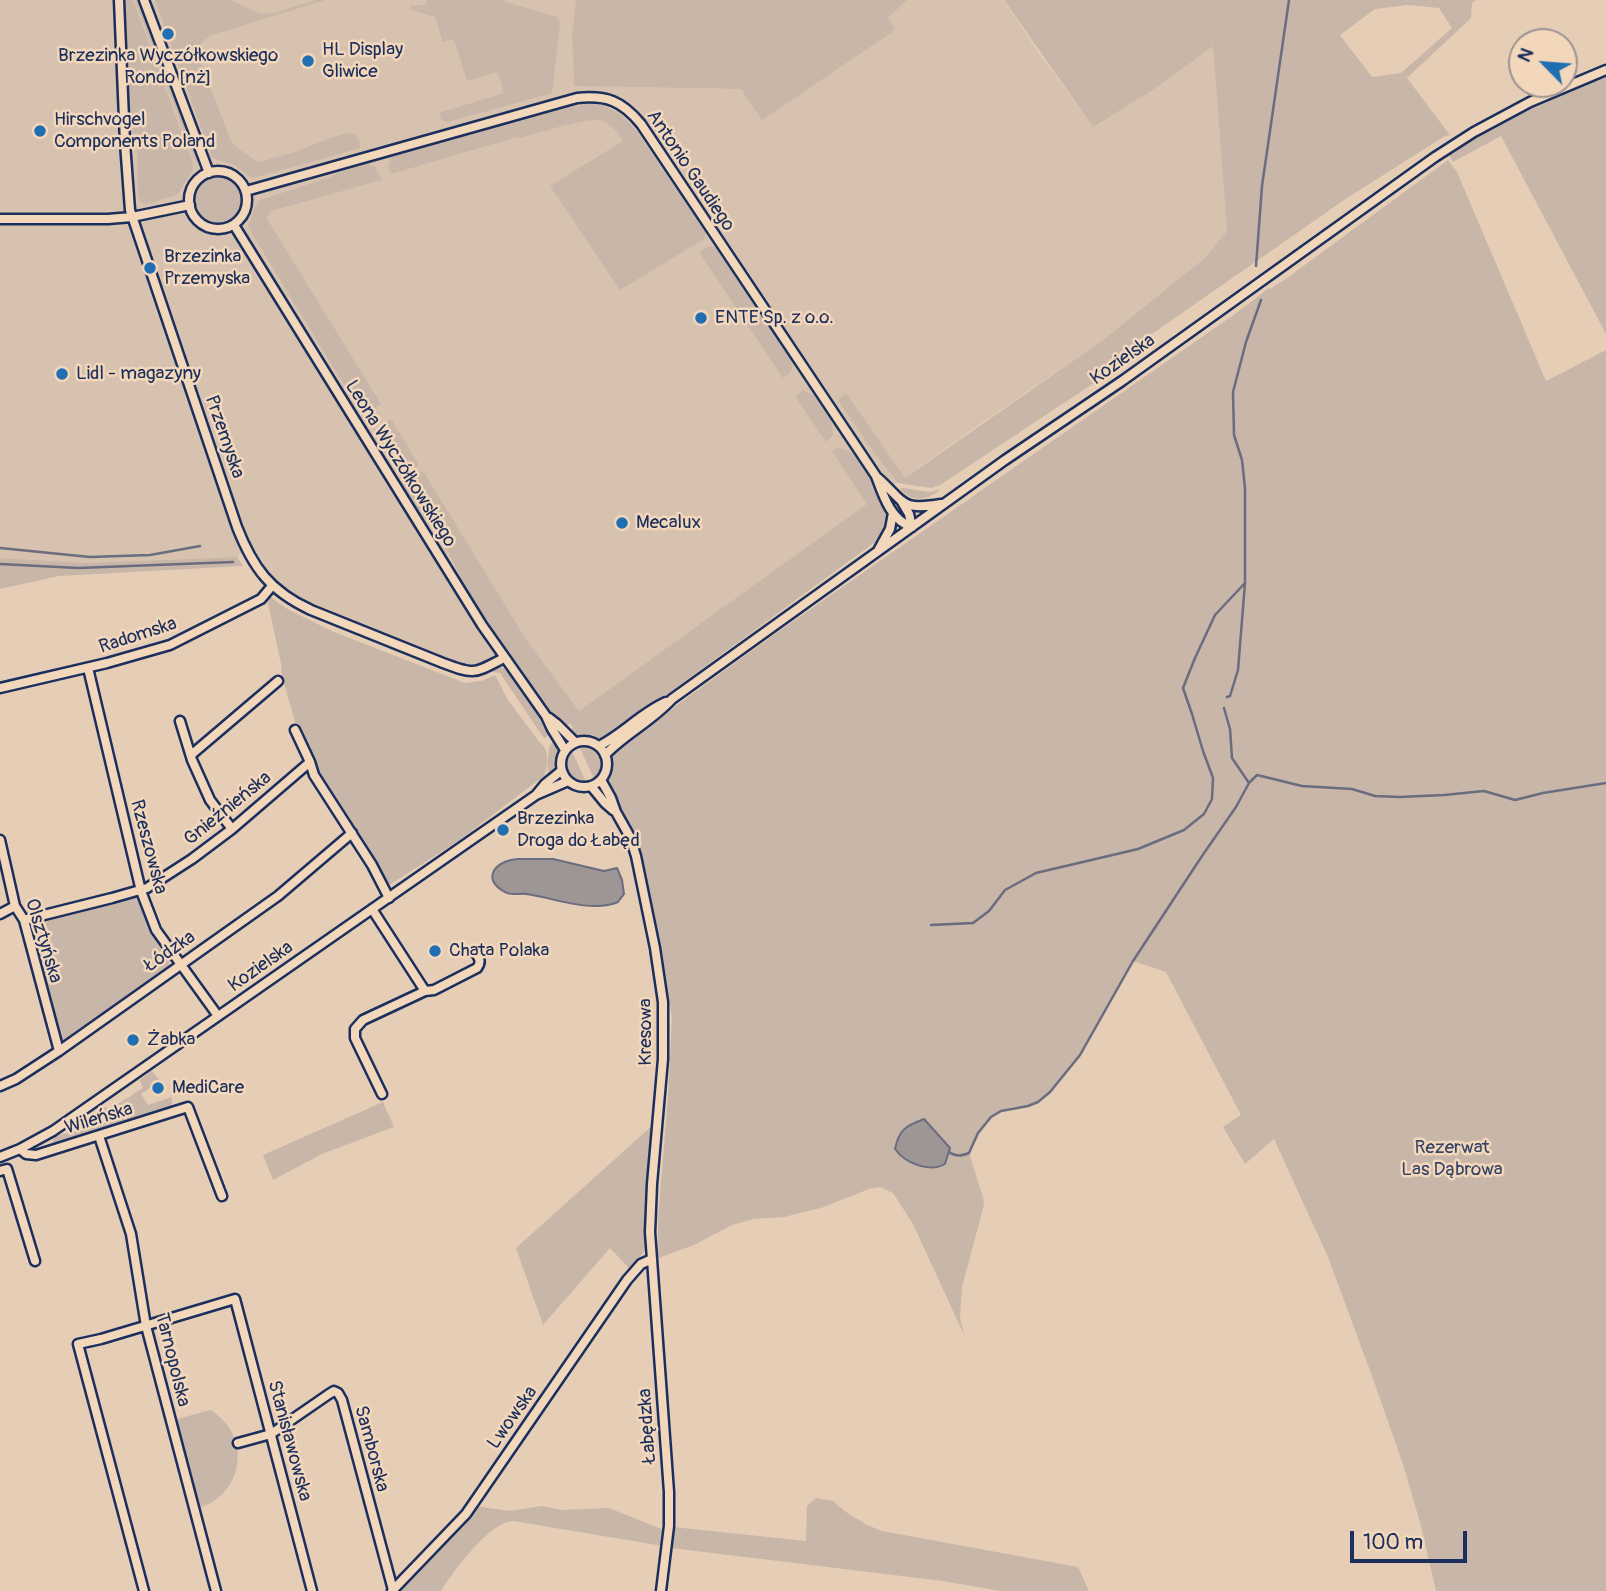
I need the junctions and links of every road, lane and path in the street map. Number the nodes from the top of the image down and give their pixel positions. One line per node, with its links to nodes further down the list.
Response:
1 (119, 0): 7 (street, Przemyska)
2 (144, 0): 4 (street)
3 (1606, 70): 12 (street, Kozielska)
4 (209, 173): 5 (street); 6 (street)
5 (246, 191): 9 (street); 10 (street, Antonio Gaudiego)
6 (190, 205): 7 (street); 9 (street)
7 (132, 217): 8 (street); 16 (street, Przemyska)
8 (0, 219)
9 (234, 225): 17 (street, Leona Wyczółkowskiego)
10 (876, 476): 11 (street, Antonio Gaudiego); 13 (street, Antonio Gaudiego)
11 (902, 502): 12 (street); 14 (street, Antonio Gaudiego)
12 (944, 503): 14 (street, Kozielska)
13 (893, 513): 14 (street, Antonio Gaudiego); 15 (street)
14 (912, 527): 15 (street, Kozielska)
15 (878, 551): 21 (street, Kozielska)
16 (272, 586): 17 (street, Przemyska); 18 (street, Radomska)
17 (504, 658): 22 (street, Leona Wyczółkowskiego)
18 (88, 668): 20 (street, Radomska); 40 (street, Rzeszowska)
19 (278, 681): 28 (street)
20 (0, 688)
21 (672, 699): 26 (street, Kozielska); 29 (street, Kozielska)
22 (546, 716): 25 (street, Leona Wyczółkowskiego); 27 (street, Leona Wyczółkowskiego)
23 (180, 721): 28 (street)
24 (295, 730): 30 (street)
25 (575, 742): 26 (street); 27 (street)
26 (599, 746): 29 (street)
27 (565, 750): 31 (street)
28 (191, 755): 37 (street)
29 (605, 755): 32 (street)
30 (310, 762): 37 (street, Gnieźnieńska); 38 (street)
31 (561, 771): 33 (street); 35 (street, Kozielska)
32 (601, 780): 34 (street); 36 (street, Kresowa)
33 (568, 781): 34 (street); 35 (street, Kozielska)
34 (591, 786): 36 (street, Kresowa)
35 (536, 795): 41 (street, Kozielska)
36 (615, 812): 60 (street, Kresowa)
37 (232, 829): 40 (street, Gnieźnieńska)
38 (352, 833): 41 (street); 49 (street, Łódzka)
39 (0, 840): 42 (street, Olsztyńska)
40 (141, 891): 45 (street, Gnieźnieńska); 49 (street, Rzeszowska)
41 (389, 898): 43 (street, Kozielska)
42 (15, 906): 44 (street); 46 (street, Olsztyńska)
43 (372, 909): 50 (street); 51 (street, Kozielska)
44 (0, 914)
45 (44, 916): 46 (street, Gnieźnieńska); 47 (street)
46 (24, 920): 47 (street, Olsztyńska)
47 (29, 941): 52 (street, Olsztyńska)
48 (474, 951): 50 (street)
49 (180, 965): 51 (street, Rzeszowska); 52 (street, Łódzka)
50 (425, 991): 54 (street)
51 (218, 1016): 56 (street, Kozielska)
52 (59, 1051): 53 (street, Łódzka)
53 (0, 1086)
54 (382, 1094)
55 (99, 1136): 56 (street, Wileńska); 59 (street, Wileńska); 62 (street, Tarnopolska)
56 (20, 1149): 57 (street, Kozielska)
57 (0, 1157)
58 (0, 1171): 61 (street)
59 (222, 1196)
60 (652, 1259): 68 (street, Lwowska); 69 (street, Łabędzka)
61 (35, 1261)
62 (146, 1326): 63 (street, Stanisławowska); 65 (street); 66 (street, Tarnopolska)
63 (271, 1434): 64 (street); 67 (street, Stanisławowska); 68 (street, Samborska)
64 (238, 1443)
65 (144, 1591)
66 (216, 1591)
67 (312, 1591)
68 (393, 1591)
69 (661, 1591)

